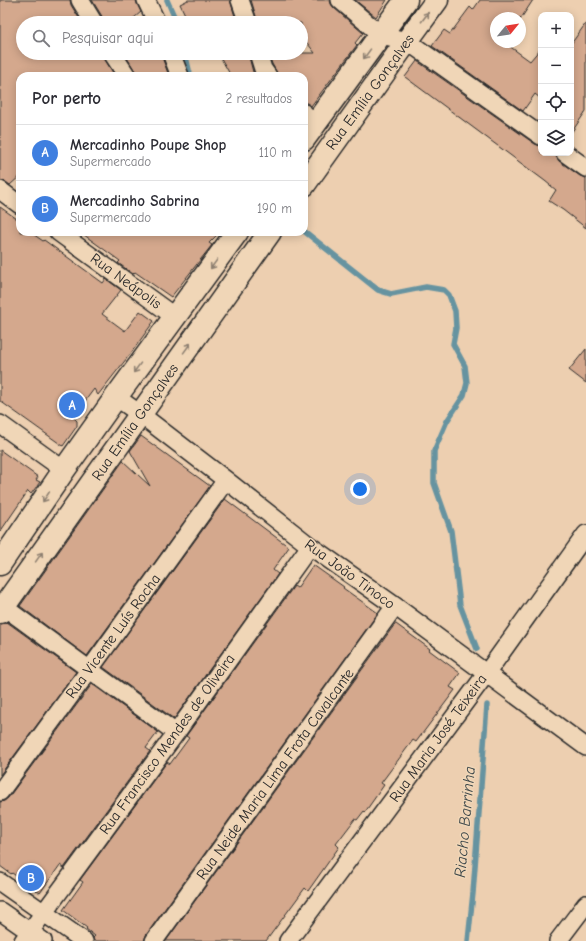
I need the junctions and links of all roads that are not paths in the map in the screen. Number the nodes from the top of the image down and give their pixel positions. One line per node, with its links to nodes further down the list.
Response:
1 (80, 0): 7 (street)
2 (146, 0): 8 (street)
3 (240, 0): 9 (street)
4 (340, 0): 10 (street)
5 (406, 0): 10 (street, Rua Emília Gonçalves)
6 (437, 0): 11 (street, Rua Emília Gonçalves, one-way to 6)
7 (90, 16)
8 (154, 16)
9 (246, 16)
10 (381, 35): 11 (street); 18 (street, Rua Emília Gonçalves, one-way to 18)
11 (407, 41): 19 (street); 22 (street, Rua Emília Gonçalves)
12 (117, 60): 15 (street)
13 (173, 60): 16 (street)
14 (261, 60): 17 (street)
15 (124, 72)
16 (178, 72)
17 (266, 72)
18 (308, 125)
19 (538, 134)
20 (569, 156): 21 (street)
21 (586, 168)
22 (308, 179)
23 (0, 190): 24 (street)
24 (16, 202)
25 (64, 236): 28 (street, Rua Neápolis)
26 (230, 236): 28 (street, Rua Emília Gonçalves, one-way to 28)
27 (267, 236): 30 (street, Rua Emília Gonçalves, one-way to 27)
28 (175, 316): 29 (street, Rua Emília Gonçalves, one-way to 29)
29 (116, 397): 30 (street, Rua João Tinoco); 32 (street, Rua Emília Gonçalves)
30 (140, 414): 33 (street, Rua João Tinoco); 37 (street, Rua Emília Gonçalves, one-way to 30)
31 (0, 424): 32 (street)
32 (64, 470): 36 (street, Rua Emília Gonçalves, one-way to 36)
33 (226, 480): 35 (street, Rua João Tinoco); 40 (street, Rua Vicente Luís Rocha)
34 (586, 534): 41 (street, Rua Maria José Teixeira)
35 (310, 546): 38 (street, Rua João Tinoco); 42 (street, Rua Francisco Mendes de Oliveira)
36 (0, 565): 37 (street)
37 (22, 581): 39 (street, Rua Emília Gonçalves)
38 (395, 606): 41 (street, Rua João Tinoco); 51 (street, Rua Neide Maria Lima Frota Cavalcante)
39 (2, 609): 40 (street)
40 (90, 669): 42 (street); 44 (street, Rua Vicente Luís Rocha)
41 (486, 674): 43 (street, Rua João Tinoco); 52 (street, Rua Maria José Teixeira)
42 (176, 733): 48 (street, Rua Francisco Mendes de Oliveira)
43 (586, 747)
44 (0, 792)
45 (0, 882): 48 (street)
46 (586, 904): 53 (street)
47 (0, 911): 49 (street)
48 (43, 913): 49 (street, Rua Francisco Mendes de Oliveira); 50 (street)
49 (32, 938)
50 (84, 941)
51 (154, 941)
52 (288, 941)
53 (558, 941)

